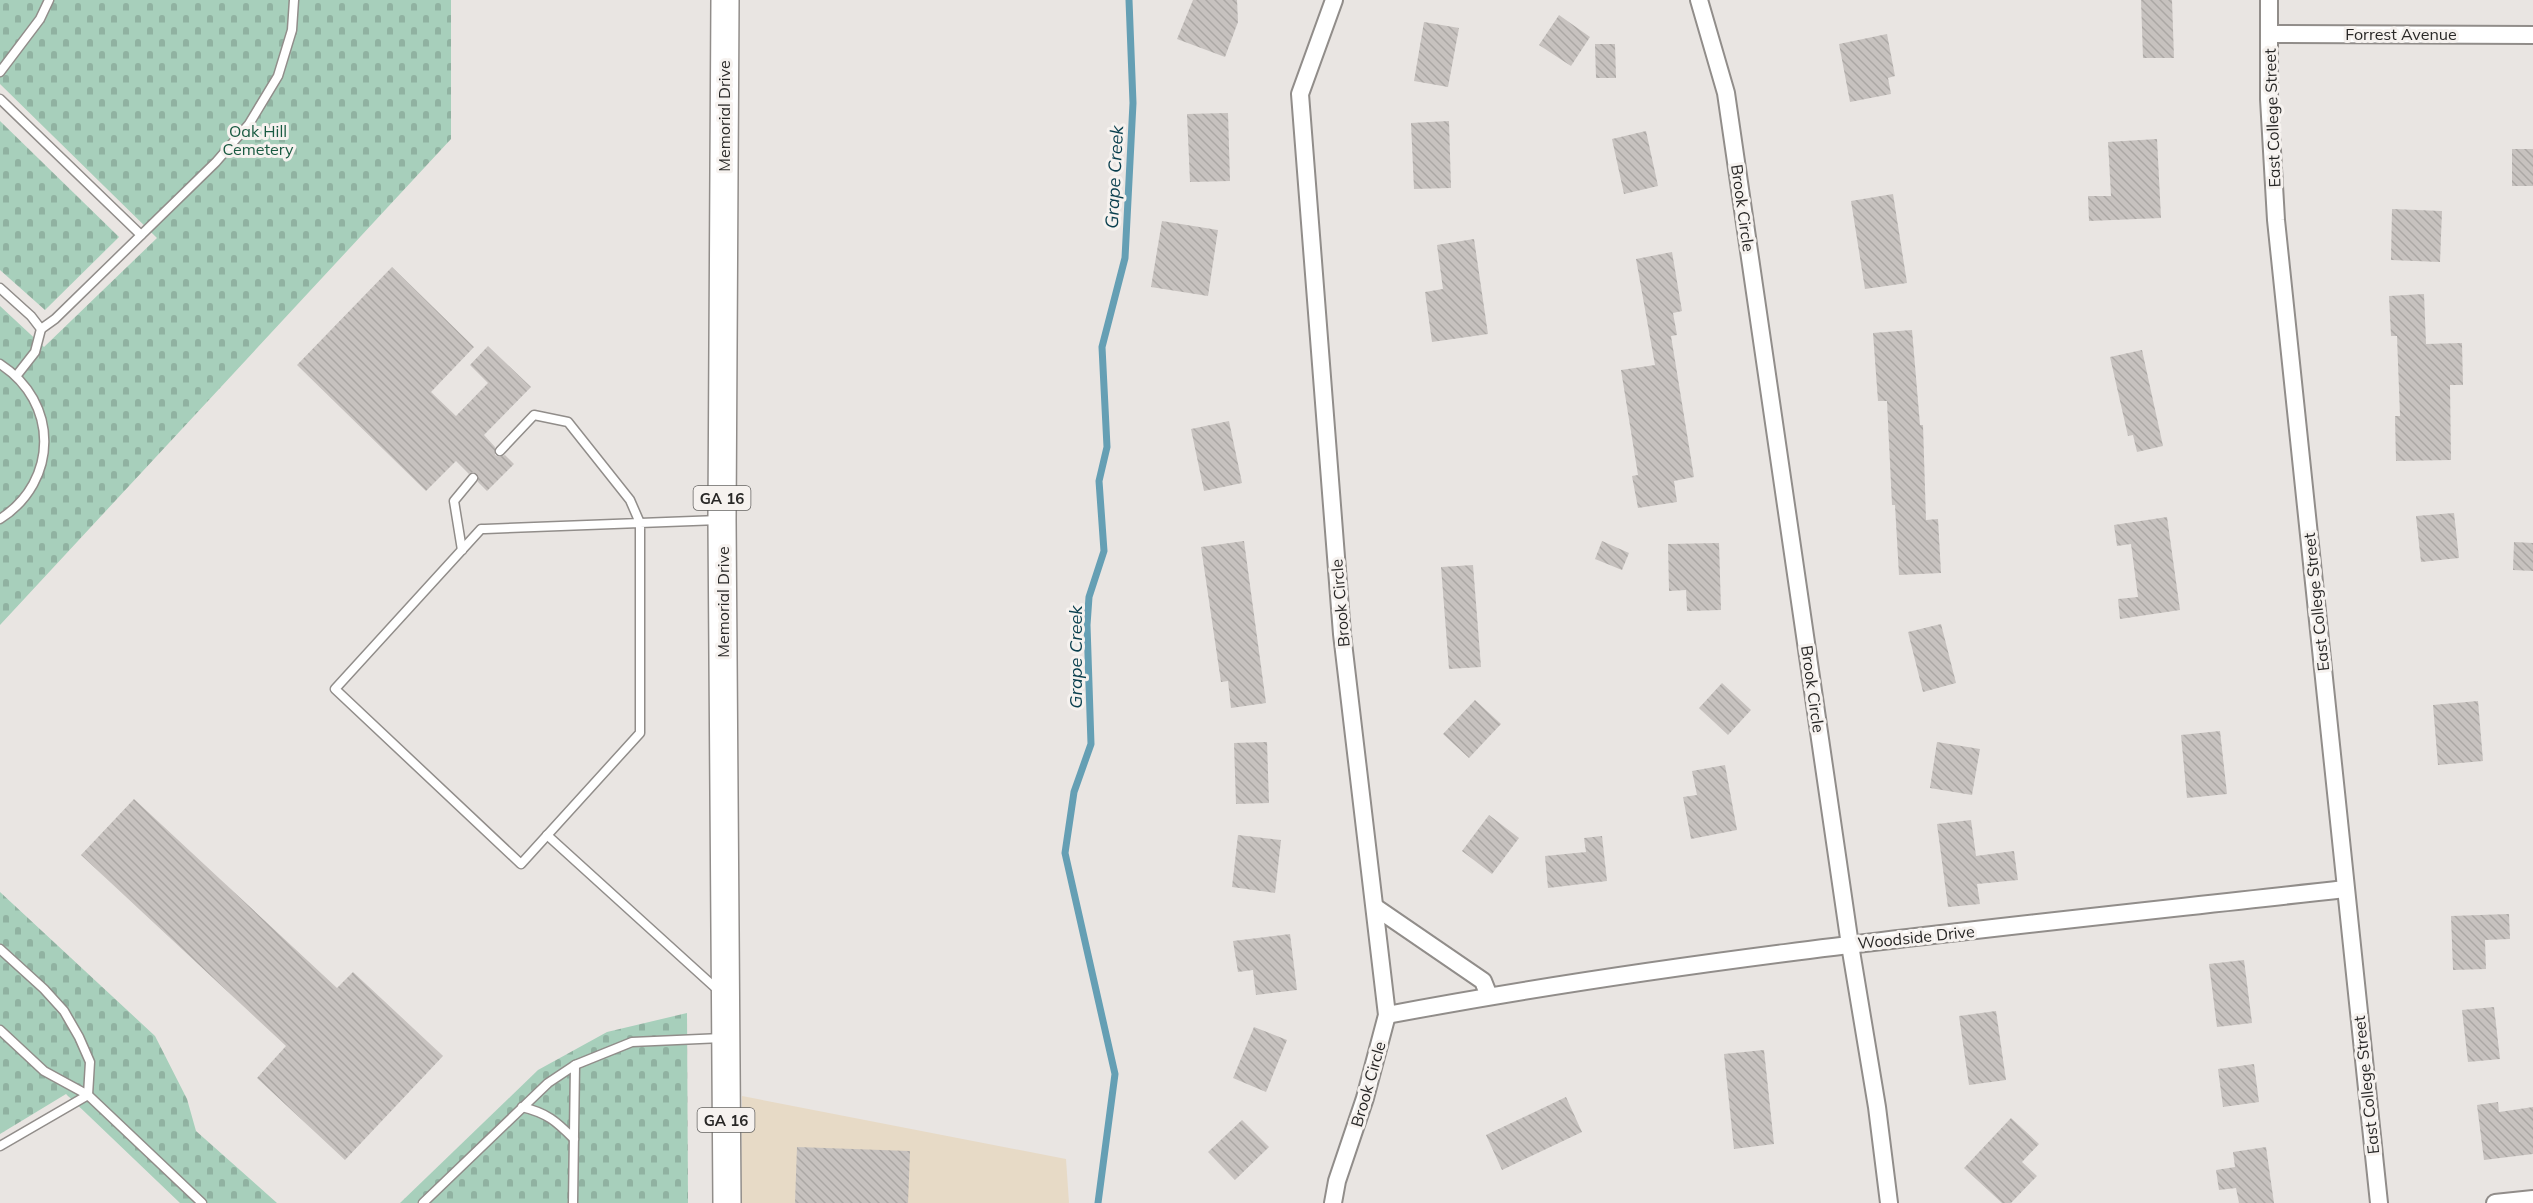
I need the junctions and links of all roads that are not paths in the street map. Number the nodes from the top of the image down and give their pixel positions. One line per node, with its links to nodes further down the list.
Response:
1 (49, 0): 9 (lane)
2 (294, 0): 11 (lane)
3 (725, 0): 19 (main road, Memorial Drive / GA 16)
4 (1334, 0): 24 (street, Brook Circle)
5 (1699, 0): 25 (street, Brook Circle)
6 (2269, 0): 7 (street, East College Street)
7 (2270, 34): 8 (street, Forrest Avenue); 23 (street, East College Street)
8 (2533, 35)
9 (0, 72)
10 (0, 99): 11 (lane)
11 (141, 235): 13 (lane)
12 (0, 288): 13 (lane)
13 (41, 328): 15 (lane)
14 (0, 364): 15 (lane)
15 (17, 375): 18 (lane)
16 (500, 451): 20 (lane)
17 (473, 478): 21 (lane)
18 (0, 519)
19 (722, 520): 20 (lane); 28 (main road, Memorial Drive / GA 16)
20 (640, 523): 21 (lane); 22 (lane)
21 (462, 550): 22 (lane)
22 (547, 835): 28 (lane)
23 (2345, 889): 25 (street, Woodside Drive); 44 (street, East College Street)
24 (1375, 907): 27 (street); 29 (street, Brook Circle)
25 (1850, 945): 27 (street, Woodside Drive); 43 (street, Brook Circle)
26 (0, 949): 33 (lane)
27 (1489, 996): 29 (street, Woodside Drive)
28 (724, 997): 31 (main road, Memorial Drive / GA 16)
29 (1388, 1016): 42 (street, Brook Circle)
30 (0, 1030): 33 (lane)
31 (725, 1037): 32 (lane); 41 (main road, Memorial Drive / GA 16)
32 (574, 1065): 34 (lane); 35 (lane)
33 (88, 1095): 36 (lane); 38 (lane)
34 (522, 1107): 35 (lane); 39 (lane)
35 (574, 1139): 40 (lane)
36 (0, 1146)
37 (2533, 1199): 45 (street)
38 (202, 1203)
39 (423, 1203)
40 (573, 1203)
41 (727, 1203)
42 (1333, 1203)
43 (1889, 1203)
44 (2379, 1203)
45 (2495, 1203)

